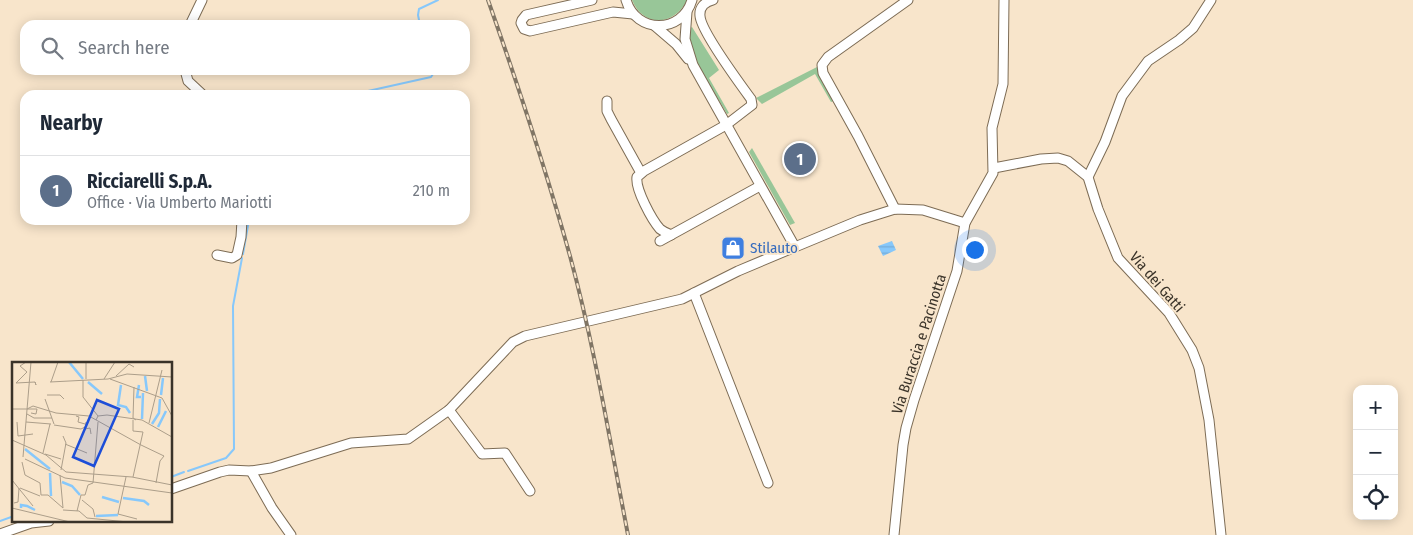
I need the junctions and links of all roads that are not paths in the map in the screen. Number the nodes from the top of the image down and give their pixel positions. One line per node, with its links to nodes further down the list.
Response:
1 (202, 0): 11 (street)
2 (592, 0): 10 (street)
3 (626, 0): 10 (street)
4 (697, 0): 9 (street)
5 (713, 0): 17 (street)
6 (1004, 0): 18 (street)
7 (1211, 0): 20 (street)
8 (902, 1): 22 (street)
9 (689, 7): 12 (street); 13 (street)
10 (633, 14): 12 (street)
11 (192, 20)
12 (655, 26): 13 (street)
13 (693, 65): 17 (street)
14 (186, 75): 15 (street)
15 (198, 90)
16 (607, 101): 19 (street)
17 (726, 125): 19 (street); 21 (street)
18 (994, 168): 20 (street); 23 (street, Via Buraccia e Pacinotta)
19 (641, 174): 25 (street)
20 (1088, 177): 39 (street, Via dei Gatti)
21 (760, 186): 25 (street); 27 (street)
22 (895, 209): 23 (street); 27 (street)
23 (965, 223): 38 (street, Via Buraccia e Pacinotta)
24 (242, 225): 28 (street)
25 (671, 235): 26 (street)
26 (660, 241)
27 (795, 247): 29 (street)
28 (218, 255)
29 (694, 293): 30 (street); 32 (street)
30 (449, 410): 31 (street); 34 (street)
31 (251, 471): 33 (street); 37 (street)
32 (768, 483)
33 (172, 489)
34 (530, 491)
35 (40, 522): 36 (street)
36 (0, 534)
37 (291, 535)
38 (894, 535)
39 (1220, 535)

